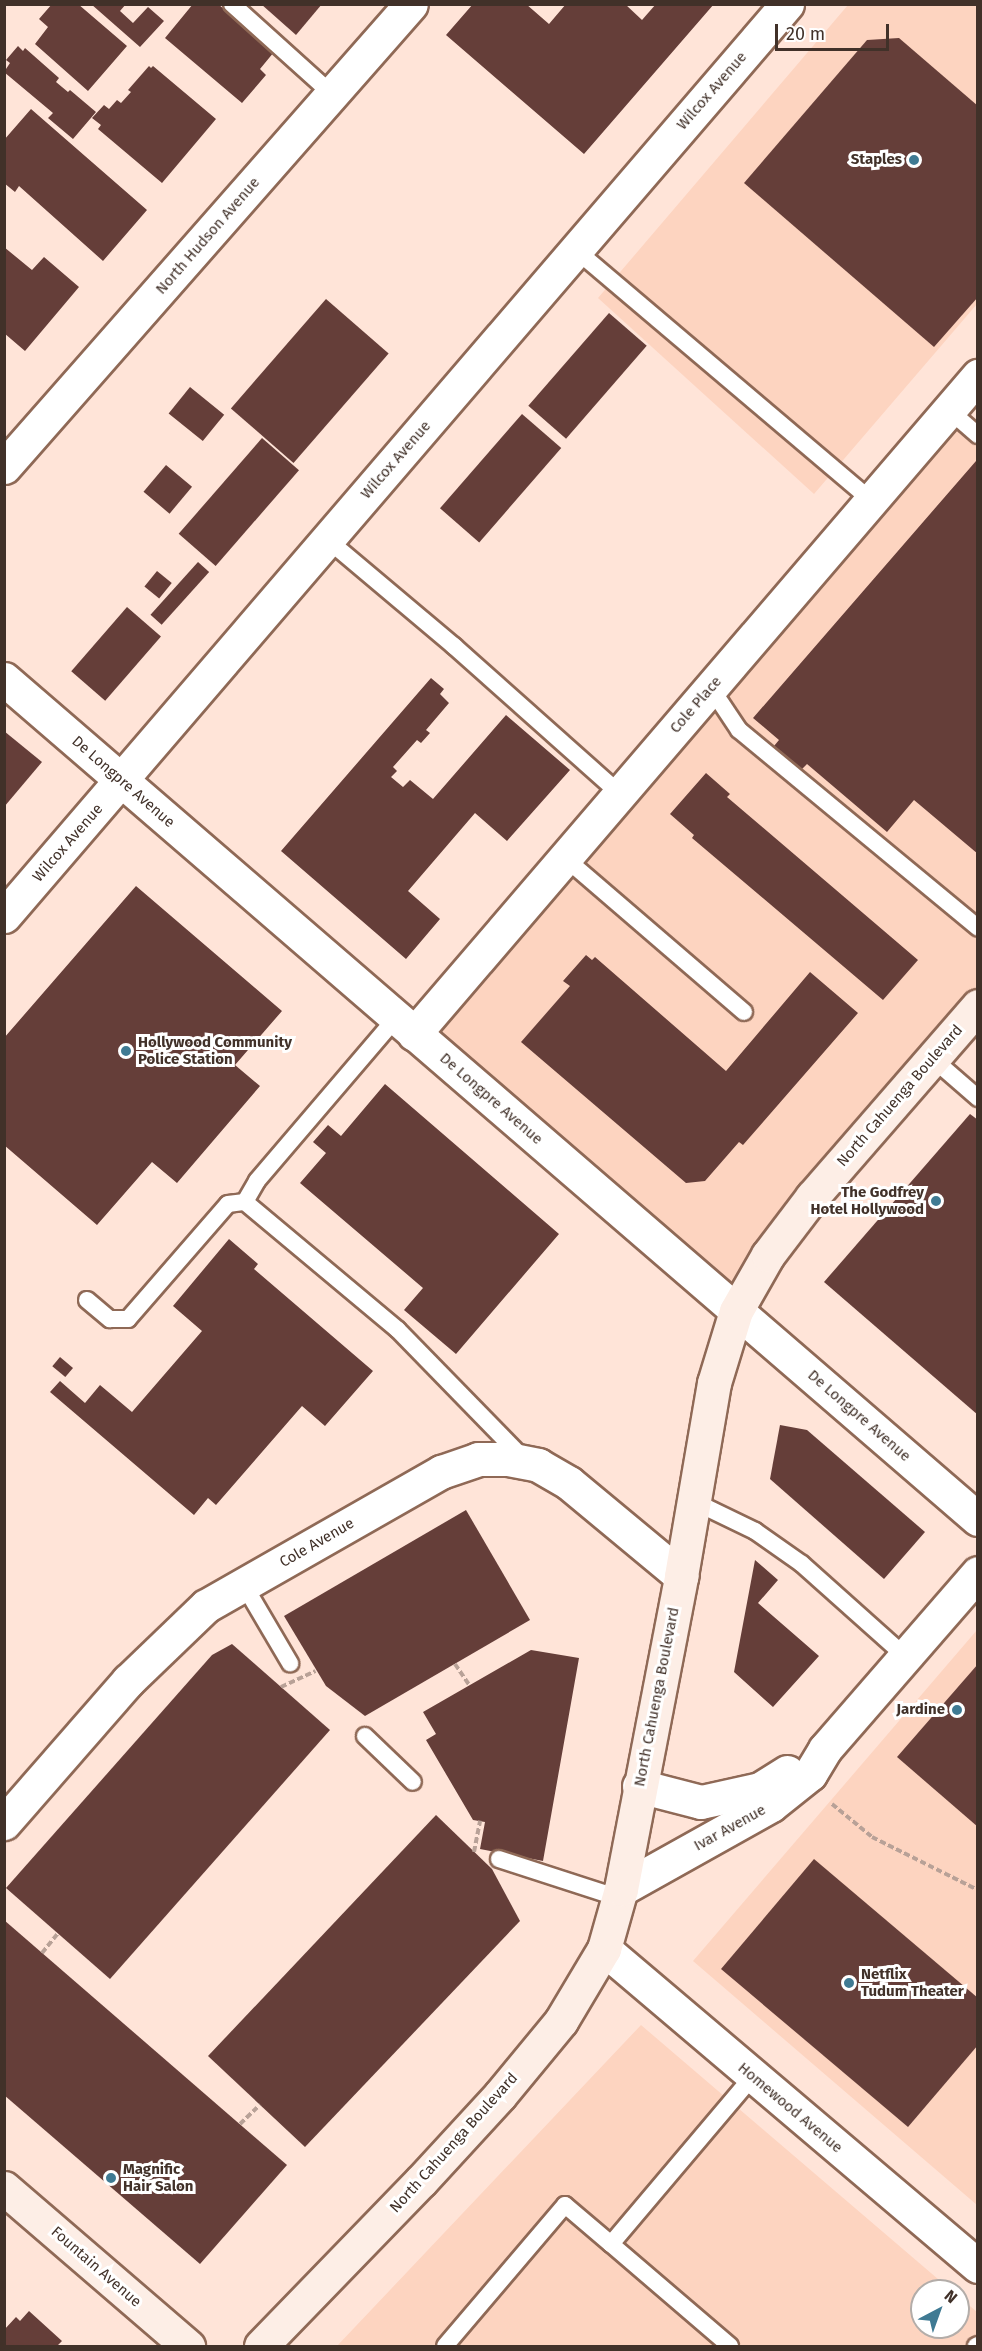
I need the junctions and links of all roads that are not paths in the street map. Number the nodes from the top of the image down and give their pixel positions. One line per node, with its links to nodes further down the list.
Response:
1 (232, 4): 4 (lane)
2 (411, 4): 4 (street, North Hudson Avenue)
3 (787, 4): 5 (street, Wilcox Avenue)
4 (332, 94): 9 (street, North Hudson Avenue)
5 (576, 250): 10 (lane); 11 (street, Wilcox Avenue)
6 (978, 376): 7 (street, Cole Place)
7 (949, 410): 8 (lane); 10 (street, Cole Place)
8 (978, 435)
9 (4, 467)
10 (871, 500): 13 (street, Cole Place)
11 (328, 540): 14 (street, Wilcox Avenue); 15 (lane)
12 (4, 679): 14 (street, De Longpre Avenue)
13 (711, 688): 15 (street, Cole Place); 18 (lane)
14 (121, 781): 17 (street, Wilcox Avenue); 21 (street, De Longpre Avenue)
15 (620, 794): 16 (street, Cole Place)
16 (565, 858): 20 (lane); 21 (street, Cole Place)
17 (4, 916)
18 (978, 928)
19 (978, 1006): 22 (main road, North Cahuenga Boulevard)
20 (744, 1012)
21 (405, 1026): 24 (lane); 26 (street, De Longpre Avenue)
22 (932, 1058): 23 (lane); 26 (main road, North Cahuenga Boulevard)
23 (978, 1098)
24 (245, 1202): 25 (lane); 27 (lane)
25 (87, 1300)
26 (736, 1311): 28 (main road, North Cahuenga Boulevard); 29 (street, De Longpre Avenue)
27 (529, 1463): 31 (street, Cole Avenue); 32 (street, Cole Avenue)
28 (693, 1501): 31 (main road, North Cahuenga Boulevard); 33 (lane)
29 (978, 1519)
30 (978, 1573): 33 (street, Ivar Avenue)
31 (681, 1576): 38 (main road, North Cahuenga Boulevard)
32 (244, 1585): 34 (lane); 39 (street, Cole Avenue)
33 (906, 1657): 36 (street, Ivar Avenue)
34 (290, 1663)
35 (365, 1736): 37 (lane)
36 (825, 1749): 38 (street, Ivar Avenue); 41 (street, Ivar Avenue)
37 (413, 1782)
38 (639, 1786): 41 (main road, North Cahuenga Boulevard)
39 (4, 1823)
40 (499, 1858): 41 (lane)
41 (620, 1894): 42 (main road, North Cahuenga Boulevard)
42 (604, 1949): 43 (street, Homewood Avenue); 48 (main road, North Cahuenga Boulevard)
43 (753, 2076): 45 (lane); 46 (street, Homewood Avenue)
44 (4, 2188): 47 (main road, Fountain Avenue)
45 (611, 2244): 49 (lane); 50 (lane)
46 (978, 2266)
47 (188, 2346)
48 (261, 2346)
49 (445, 2346)
50 (730, 2346)

